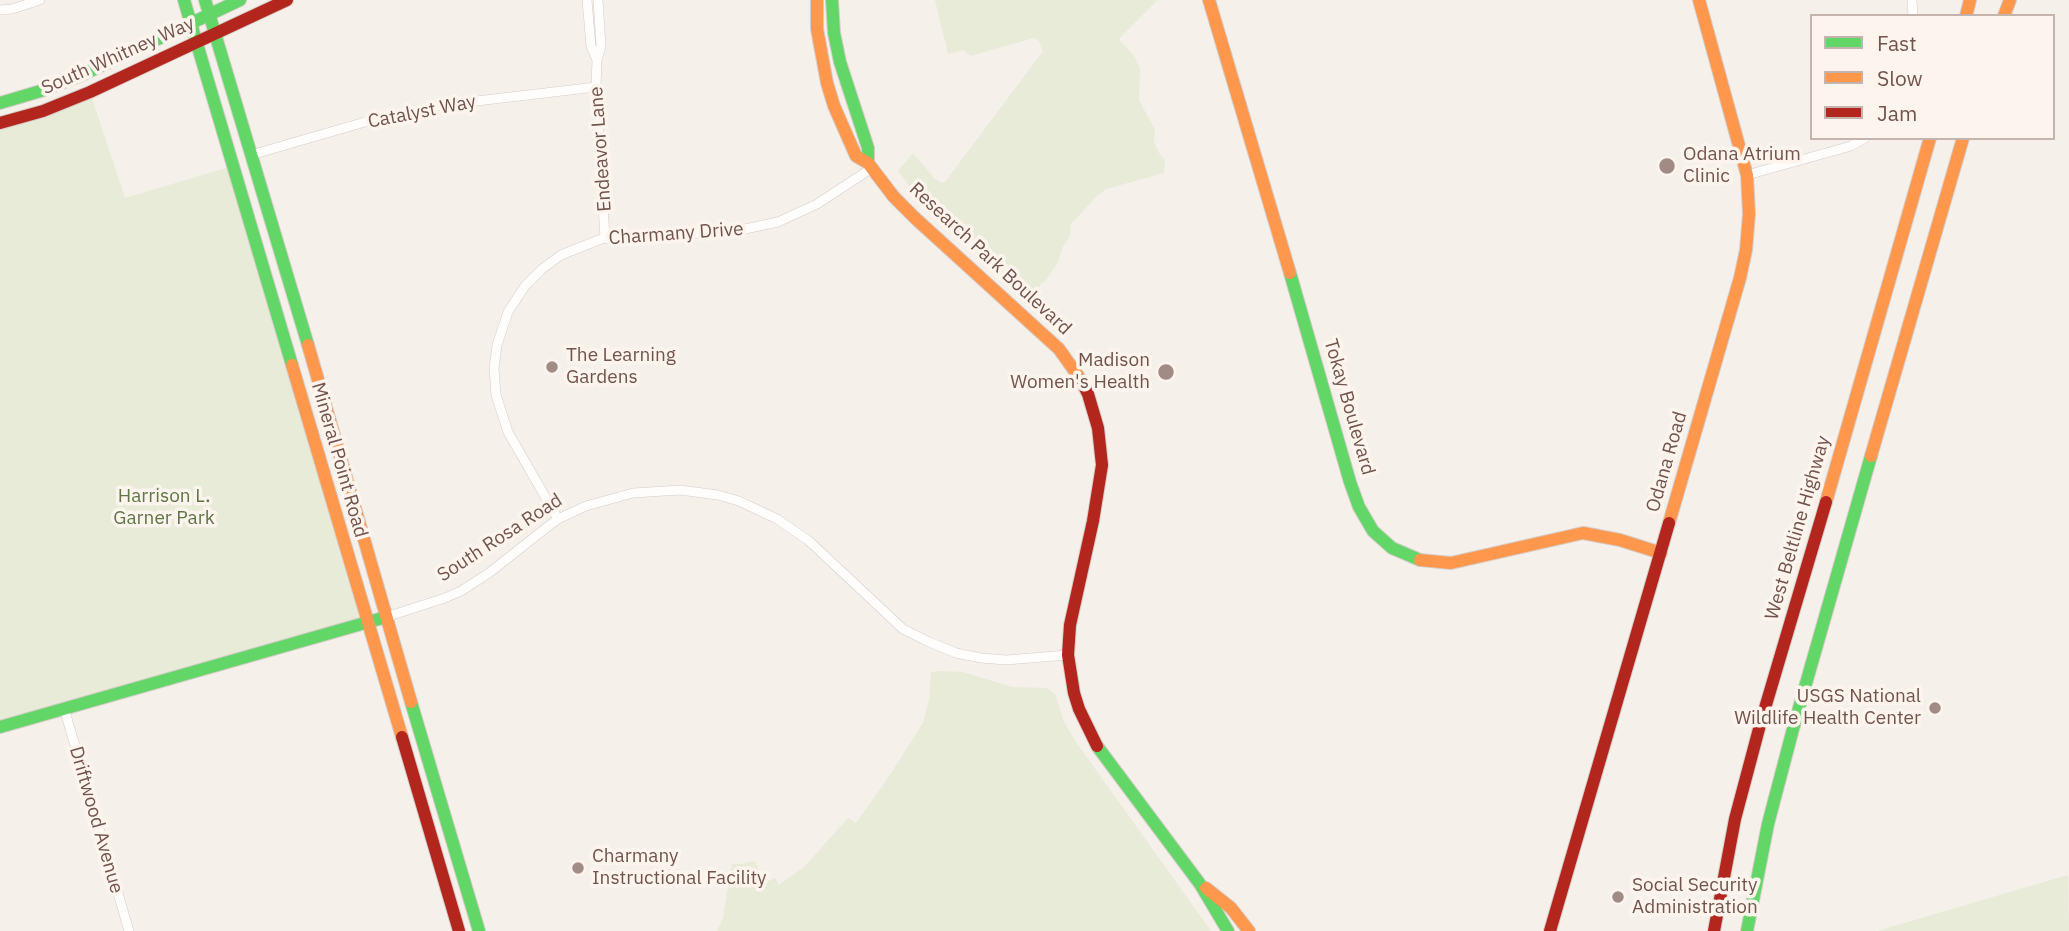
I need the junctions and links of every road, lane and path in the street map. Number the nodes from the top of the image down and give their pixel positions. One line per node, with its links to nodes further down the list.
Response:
1 (40, 0): 12 (street)
2 (184, 0): 14 (main road, Mineral Point Road)
3 (205, 0): 13 (main road, Mineral Point Road)
4 (240, 0): 13 (main road, South Whitney Way)
5 (287, 0): 15 (main road, South Whitney Way)
6 (587, 0): 17 (street, Endeavor Lane)
7 (598, 0): 17 (street, Endeavor Lane)
8 (817, 0): 25 (main road, Research Park Boulevard)
9 (832, 0): 25 (main road, Research Park Boulevard)
10 (1209, 0): 29 (main road, Tokay Boulevard)
11 (1699, 0): 26 (main road, Odana Road)
12 (0, 10)
13 (209, 14): 14 (main road, South Whitney Way); 15 (main road, Mineral Point Road)
14 (191, 22): 16 (main road, Mineral Point Road); 19 (main road, South Whitney Way)
15 (215, 34): 16 (main road, South Whitney Way); 24 (main road, Mineral Point Road)
16 (197, 42): 20 (main road, South Whitney Way); 31 (main road, Mineral Point Road)
17 (597, 60): 18 (street, Endeavor Lane)
18 (596, 87): 24 (street, Catalyst Way); 27 (street, Endeavor Lane)
19 (0, 103)
20 (0, 123)
21 (1862, 140): 26 (street)
22 (1929, 140): 42 (main road, West Beltline Highway)
23 (1962, 140): 43 (main road)
24 (251, 155): 30 (main road, Mineral Point Road)
25 (870, 165): 27 (street, Charmany Drive); 32 (main road, Research Park Boulevard)
26 (1747, 175): 29 (main road, Odana Road)
27 (606, 238): 28 (street, Charmany Drive)
28 (558, 519): 30 (street, South Rosa Road); 32 (street, South Rosa Road)
29 (1661, 553): 41 (main road, Odana Road)
30 (386, 617): 31 (main road, South Rosa Road); 38 (main road, Mineral Point Road)
31 (367, 623): 33 (main road, South Rosa Road); 37 (main road, Mineral Point Road)
32 (1068, 656): 35 (main road, Research Park Boulevard)
33 (64, 708): 34 (main road, South Rosa Road); 36 (street, Driftwood Avenue)
34 (0, 726)
35 (1200, 884): 39 (main road, Research Park Boulevard); 40 (main road, Research Park Boulevard)
36 (129, 931)
37 (458, 931)
38 (479, 931)
39 (1228, 931)
40 (1249, 931)
41 (1550, 931)
42 (1714, 931)
43 (1747, 931)

